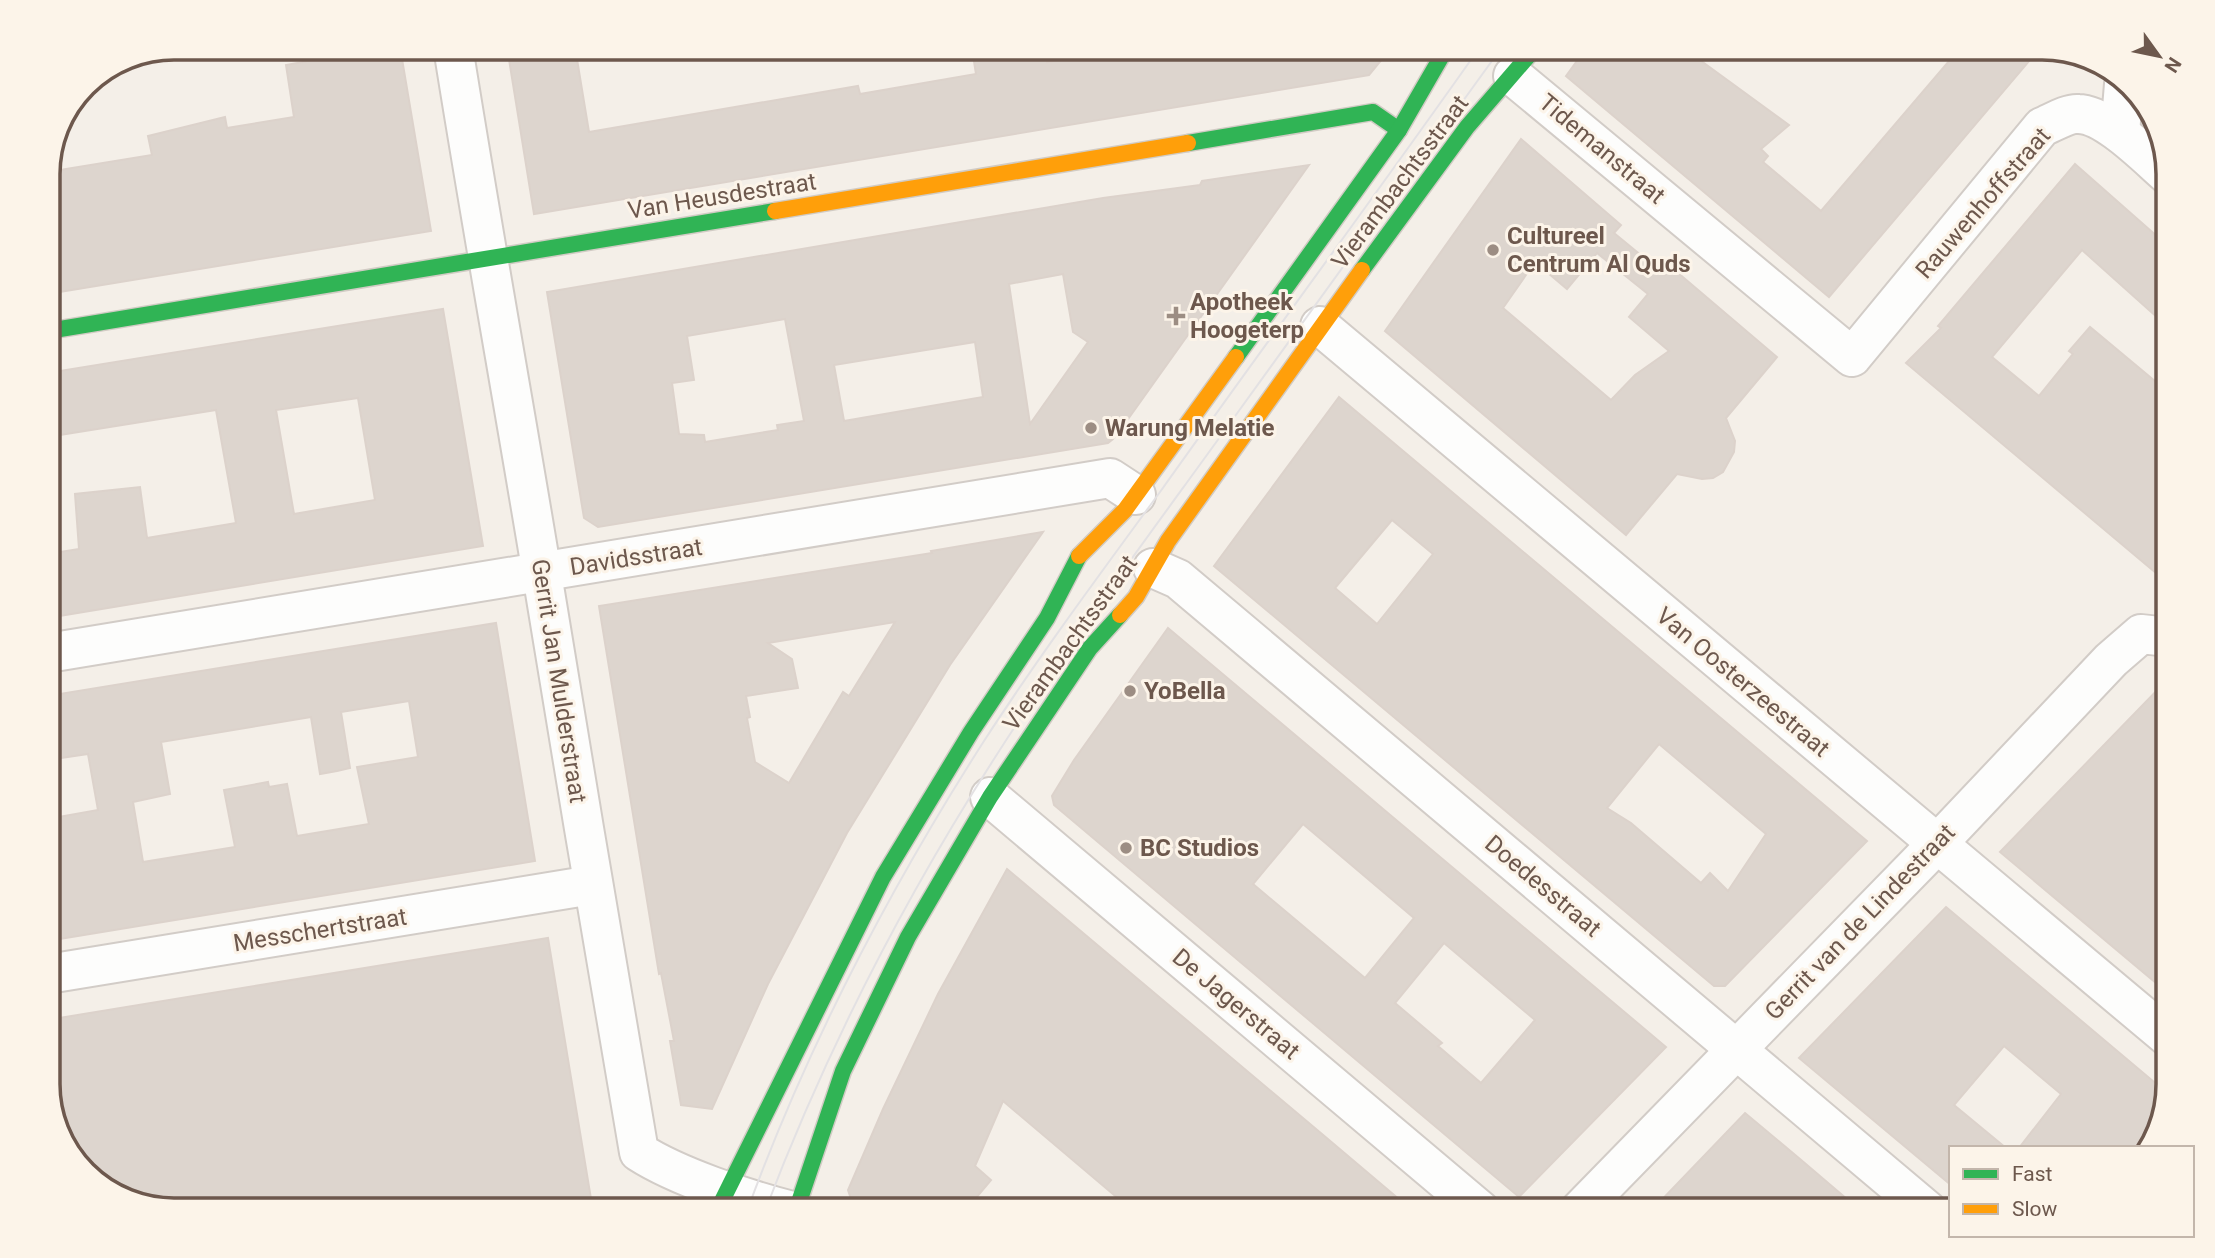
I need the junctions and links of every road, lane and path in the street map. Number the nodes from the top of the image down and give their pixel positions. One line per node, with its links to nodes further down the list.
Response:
1 (455, 60): 9 (street, Gerrit Jan Mulderstraat)
2 (1439, 60): 6 (street, Vierambachtsstraat)
3 (1526, 60): 4 (street, Vierambachtsstraat)
4 (1513, 76): 10 (street, Vierambachtsstraat); 12 (street, Tidemanstraat)
5 (2123, 94): 7 (street)
6 (1399, 130): 9 (street, Van Heusdestraat); 13 (street, Vierambachtsstraat)
7 (2120, 133): 8 (street, Rauwenhoffstraat); 12 (street, Rauwenhoffstraat)
8 (2155, 163)
9 (487, 258): 11 (street, Van Heusdestraat); 15 (street, Gerrit Jan Mulderstraat)
10 (1320, 326): 14 (street, Vierambachtsstraat); 19 (street, Van Oosterzeestraat)
11 (60, 329)
12 (1852, 357)
13 (1123, 487): 15 (street, Davidsstraat); 25 (street, Vierambachtsstraat)
14 (1153, 568): 18 (street, Vierambachtsstraat); 23 (street, Doedesstraat)
15 (542, 573): 17 (street, Davidsstraat); 20 (street, Gerrit Jan Mulderstraat)
16 (2155, 636): 19 (street, Gerrit van de Lindestraat)
17 (60, 651)
18 (990, 797): 26 (street, Vierambachtsstraat); 27 (street, De Jagerstraat)
19 (1937, 844): 22 (street, Van Oosterzeestraat); 23 (street, Gerrit van de Lindestraat)
20 (592, 885): 21 (street, Messchertstraat); 24 (street, Gerrit Jan Mulderstraat)
21 (60, 972)
22 (2156, 1027)
23 (1736, 1048): 28 (street, Gerrit van de Lindestraat); 29 (street, Doedesstraat)
24 (718, 1198)
25 (723, 1198)
26 (799, 1198)
27 (1466, 1198)
28 (1592, 1198)
29 (1913, 1198)

